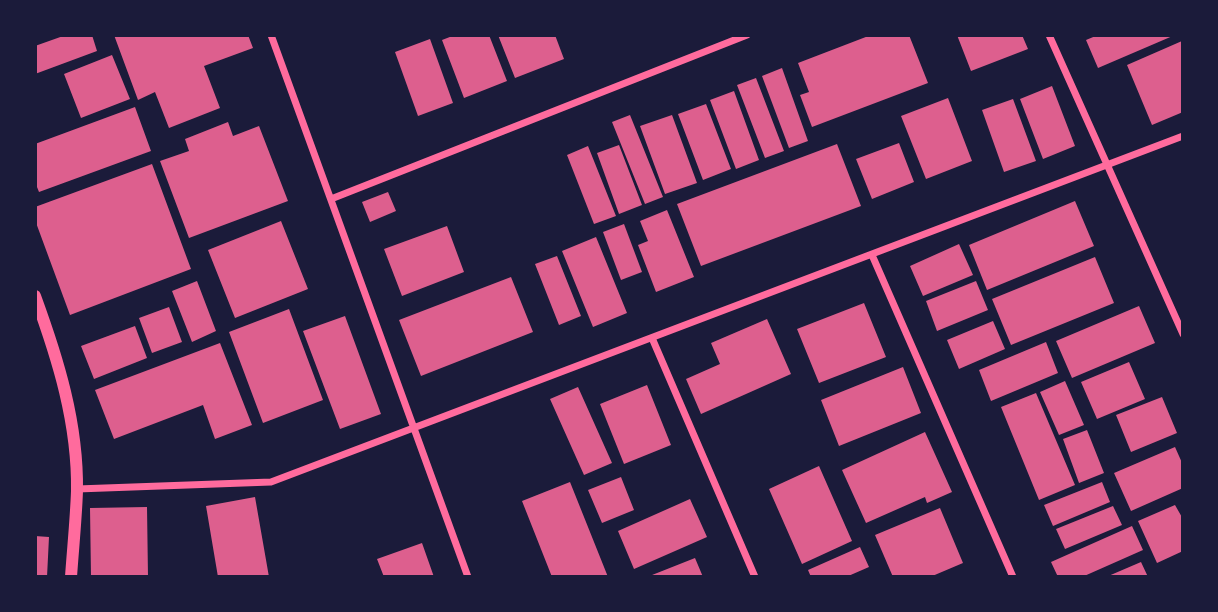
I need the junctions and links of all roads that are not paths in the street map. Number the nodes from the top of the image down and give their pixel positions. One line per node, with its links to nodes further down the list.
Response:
1 (271, 35): 6 (street)
2 (747, 35): 6 (street)
3 (1049, 35): 5 (street)
4 (1183, 136): 5 (street)
5 (1108, 164): 7 (street); 9 (street)
6 (331, 199): 11 (street)
7 (872, 255): 10 (street); 16 (street)
8 (35, 296): 12 (street)
9 (1183, 334)
10 (652, 338): 11 (street); 15 (street)
11 (416, 427): 12 (street); 14 (street)
12 (77, 489): 13 (street)
13 (71, 577)
14 (468, 577)
15 (755, 577)
16 (1013, 577)

